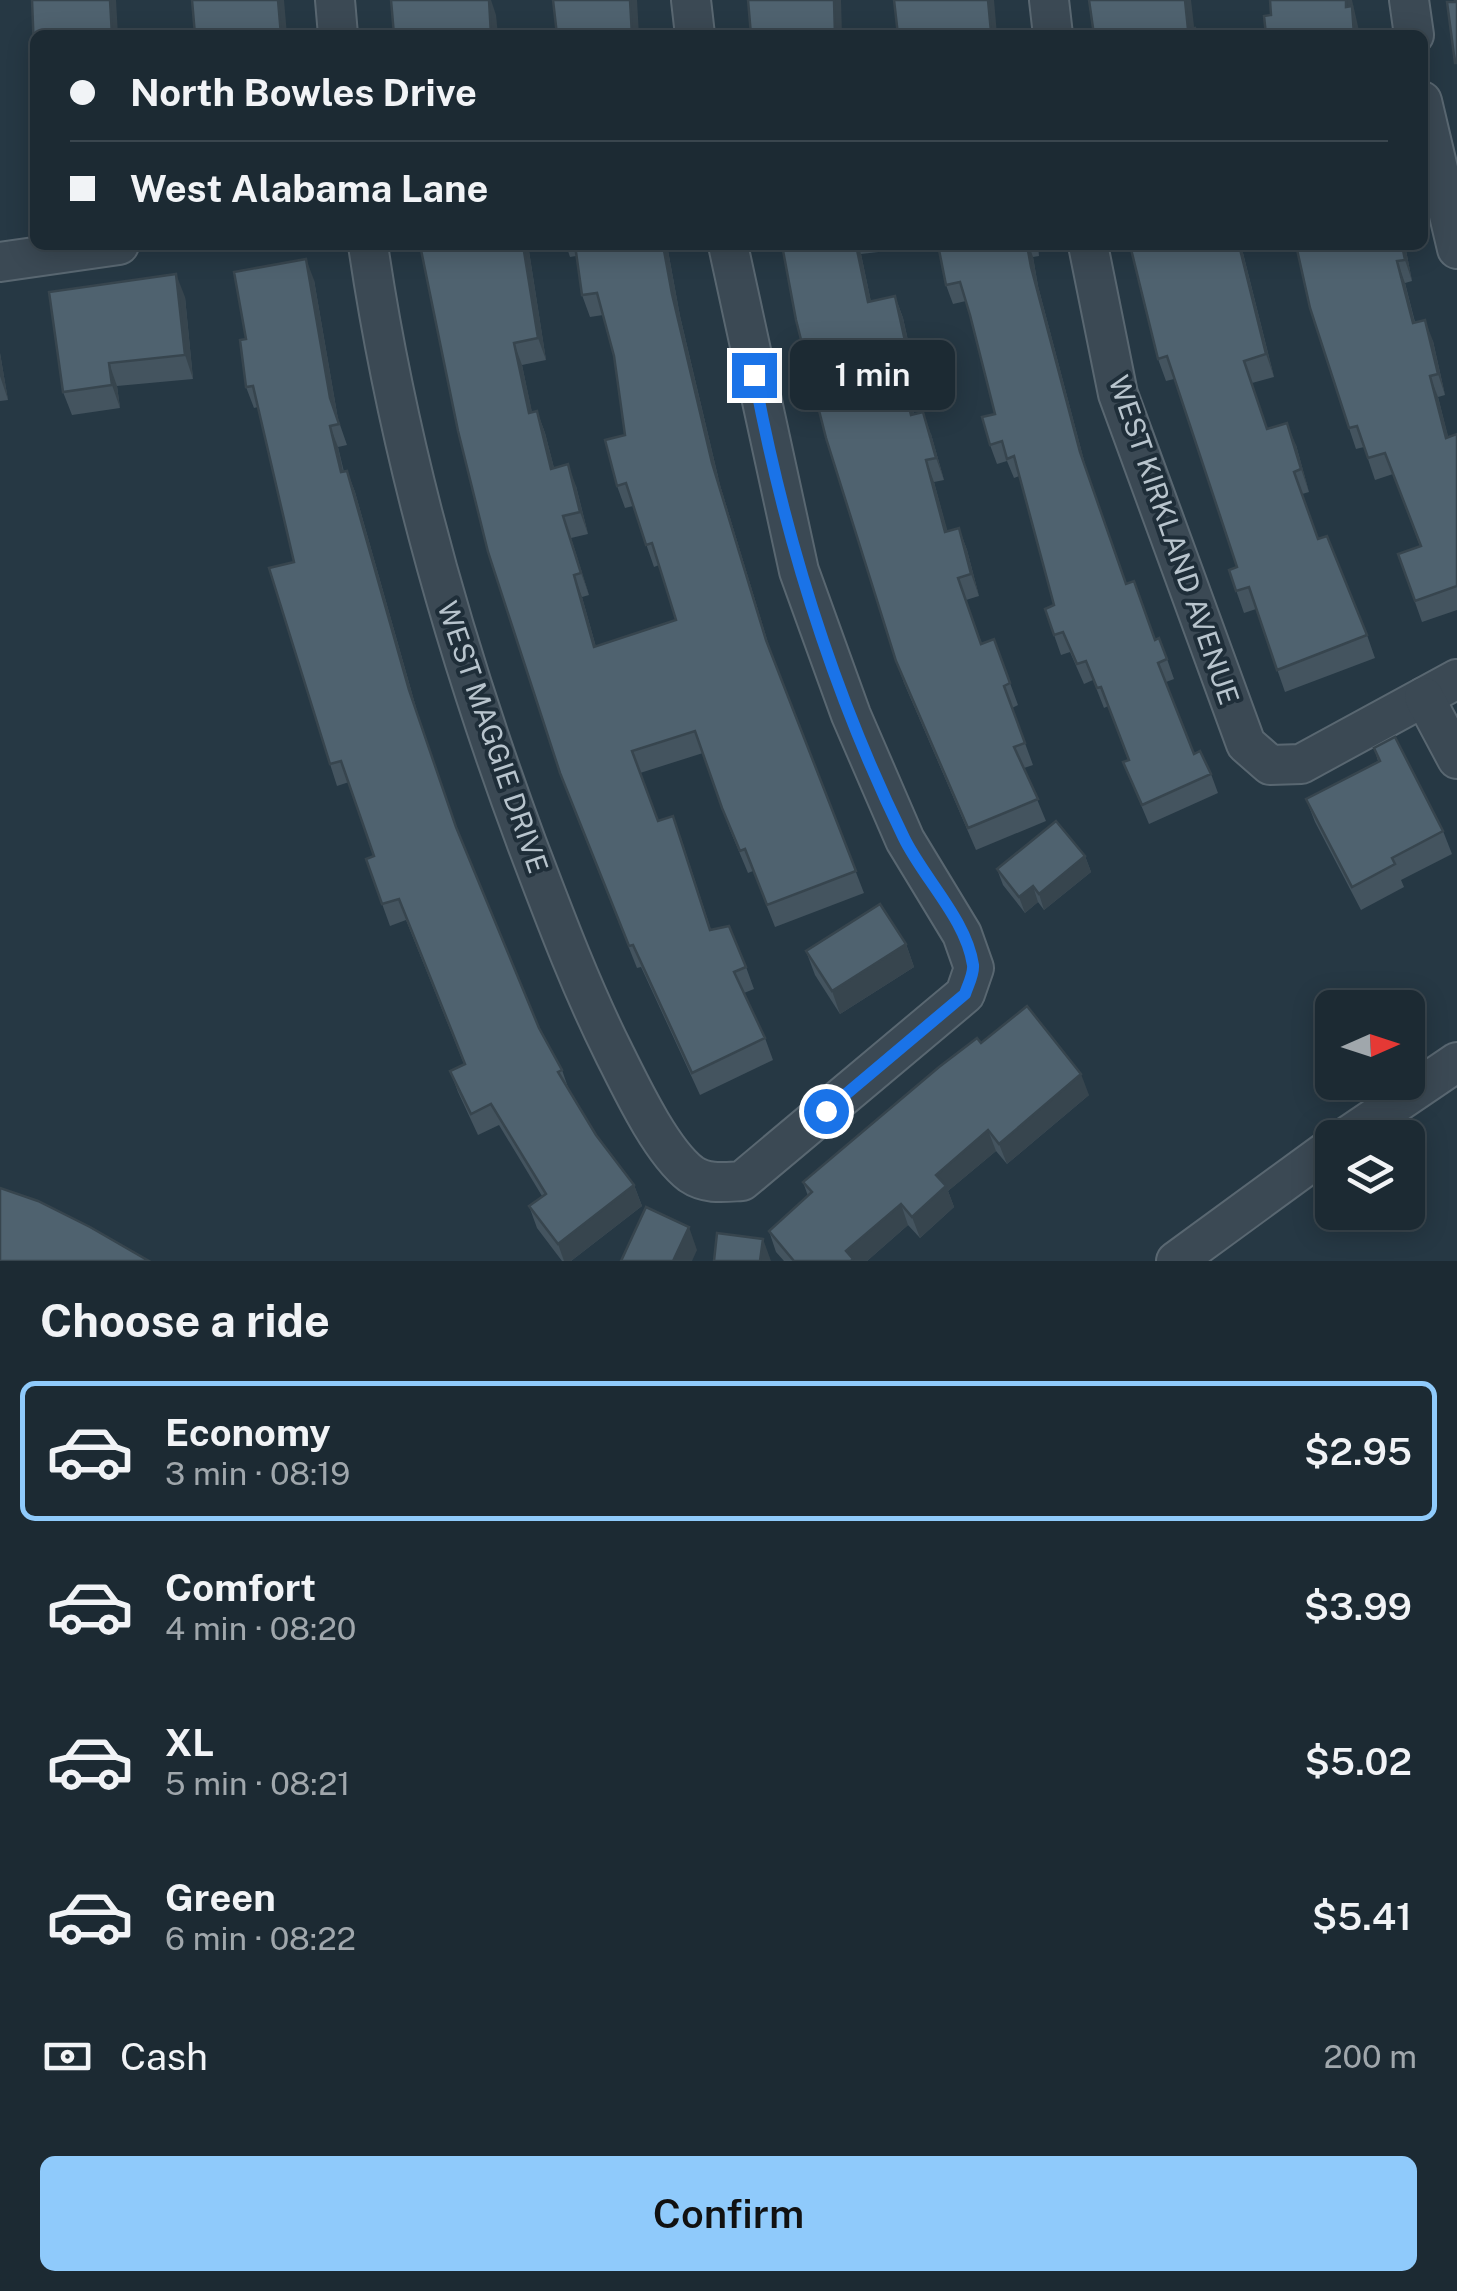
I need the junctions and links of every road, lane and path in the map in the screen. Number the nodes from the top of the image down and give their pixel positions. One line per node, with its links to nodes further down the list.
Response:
1 (335, 0): 5 (street)
2 (691, 0): 6 (street)
3 (1049, 0): 7 (street)
4 (1410, 0): 8 (street)
5 (338, 30)
6 (695, 30)
7 (1052, 30)
8 (1413, 30)
9 (1428, 126): 10 (street)
10 (1457, 249)
11 (83, 250): 15 (street)
12 (369, 250): 13 (street, WEST MAGGIE DRIVE)
13 (729, 250)
14 (1089, 250): 17 (street, WEST KIRKLAND AVENUE)
15 (0, 262)
16 (1457, 679): 17 (street)
17 (1424, 697): 18 (street)
18 (1457, 759)
19 (1457, 1062): 20 (street)
20 (1372, 1120)
21 (1315, 1159): 22 (street)
22 (1176, 1261)

